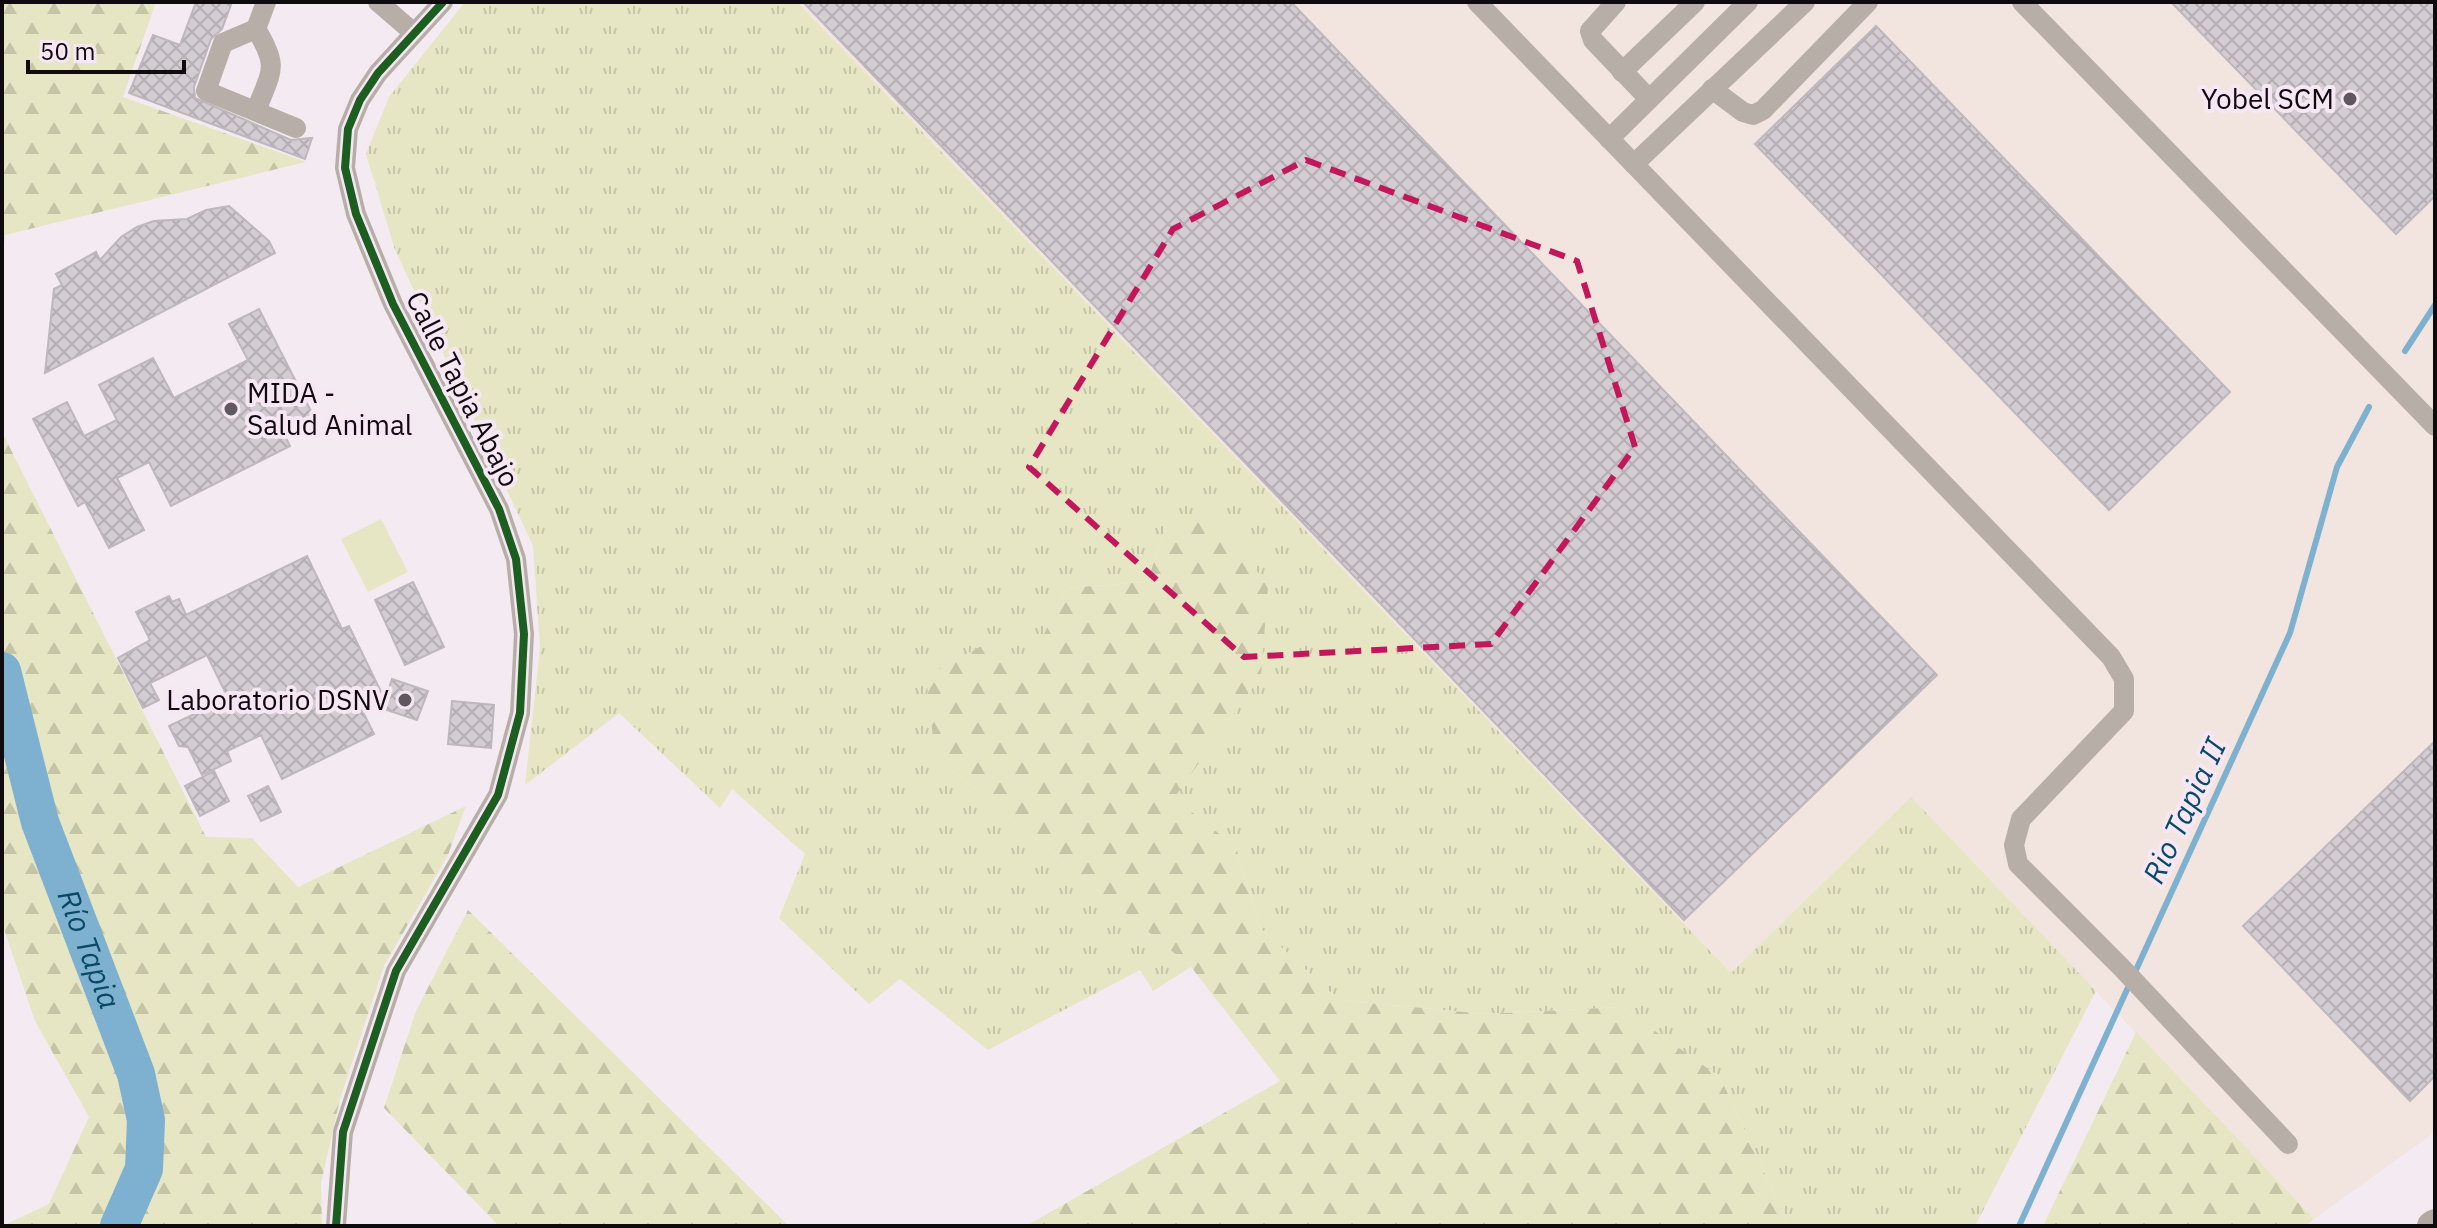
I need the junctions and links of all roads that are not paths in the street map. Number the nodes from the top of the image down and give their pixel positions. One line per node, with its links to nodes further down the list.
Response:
1 (266, 2): 11 (street)
2 (378, 2): 12 (street)
3 (443, 2): 12 (street, Calle Tapia Abajo)
4 (1477, 2): 18 (street)
5 (1616, 2): 13 (street)
6 (1695, 2): 13 (street)
7 (1748, 2): 15 (street)
8 (1805, 2): 14 (street)
9 (1868, 2): 14 (street)
10 (2022, 2): 20 (street)
11 (256, 29): 16 (street); 16 (street)
12 (414, 33): 22 (street, Calle Tapia Abajo)
13 (1622, 72): 15 (street)
14 (1712, 89): 19 (street)
15 (1649, 99): 18 (street)
16 (256, 111): 17 (street)
17 (296, 128)
18 (1609, 139): 19 (street)
19 (1634, 164): 21 (street)
20 (2435, 426)
21 (2288, 1144)
22 (336, 1226)

